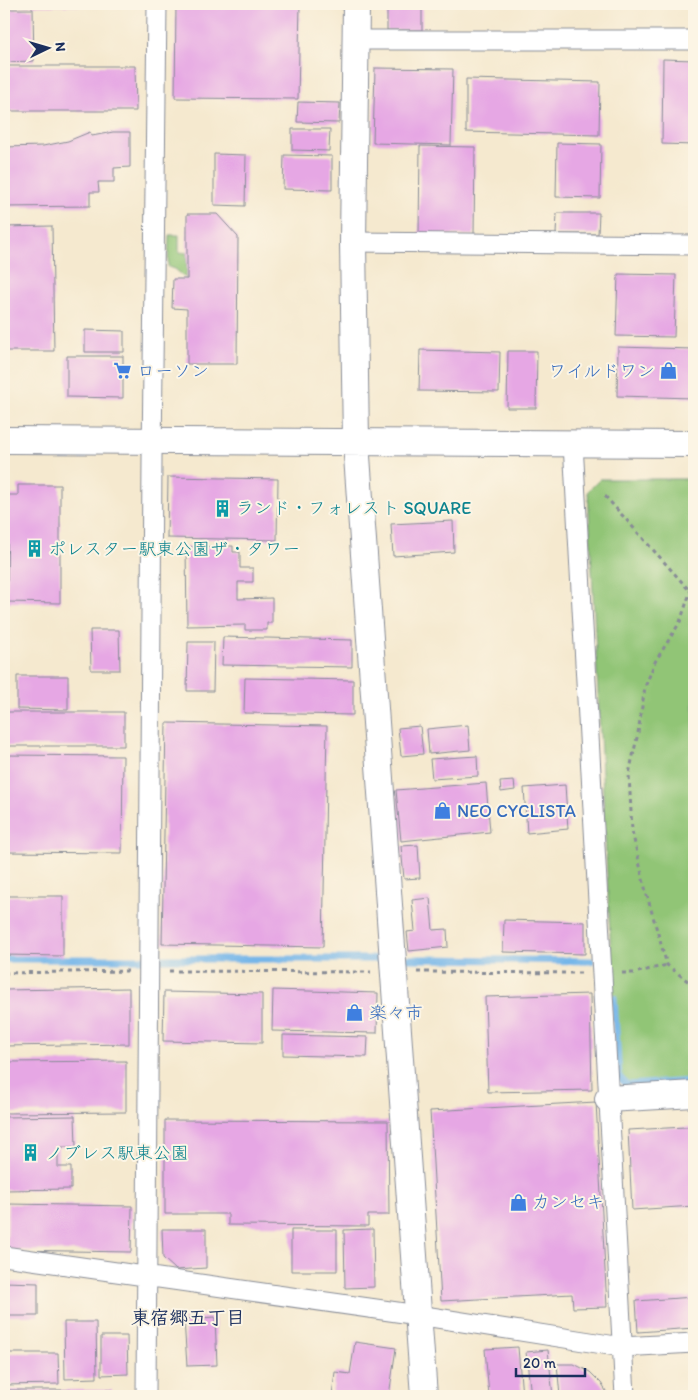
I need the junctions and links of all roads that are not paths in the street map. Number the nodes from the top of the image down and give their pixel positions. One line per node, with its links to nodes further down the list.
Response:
1 (158, 4): 9 (street)
2 (356, 4): 3 (street)
3 (356, 40): 4 (street); 5 (street)
4 (694, 40)
5 (353, 242): 6 (street); 10 (street)
6 (694, 244)
7 (4, 440): 9 (street)
8 (694, 444): 11 (street)
9 (152, 450): 10 (street); 12 (street); 17 (street)
10 (356, 450): 11 (street); 18 (street)
11 (574, 451): 13 (street); 15 (street)
12 (4, 458)
13 (694, 460)
14 (694, 1094): 15 (street)
15 (608, 1099): 20 (street)
16 (4, 1256): 17 (street)
17 (147, 1276): 18 (street); 21 (street)
18 (418, 1315): 20 (street); 22 (street)
19 (694, 1343): 20 (street)
20 (622, 1347): 23 (street)
21 (146, 1396)
22 (424, 1396)
23 (625, 1396)

